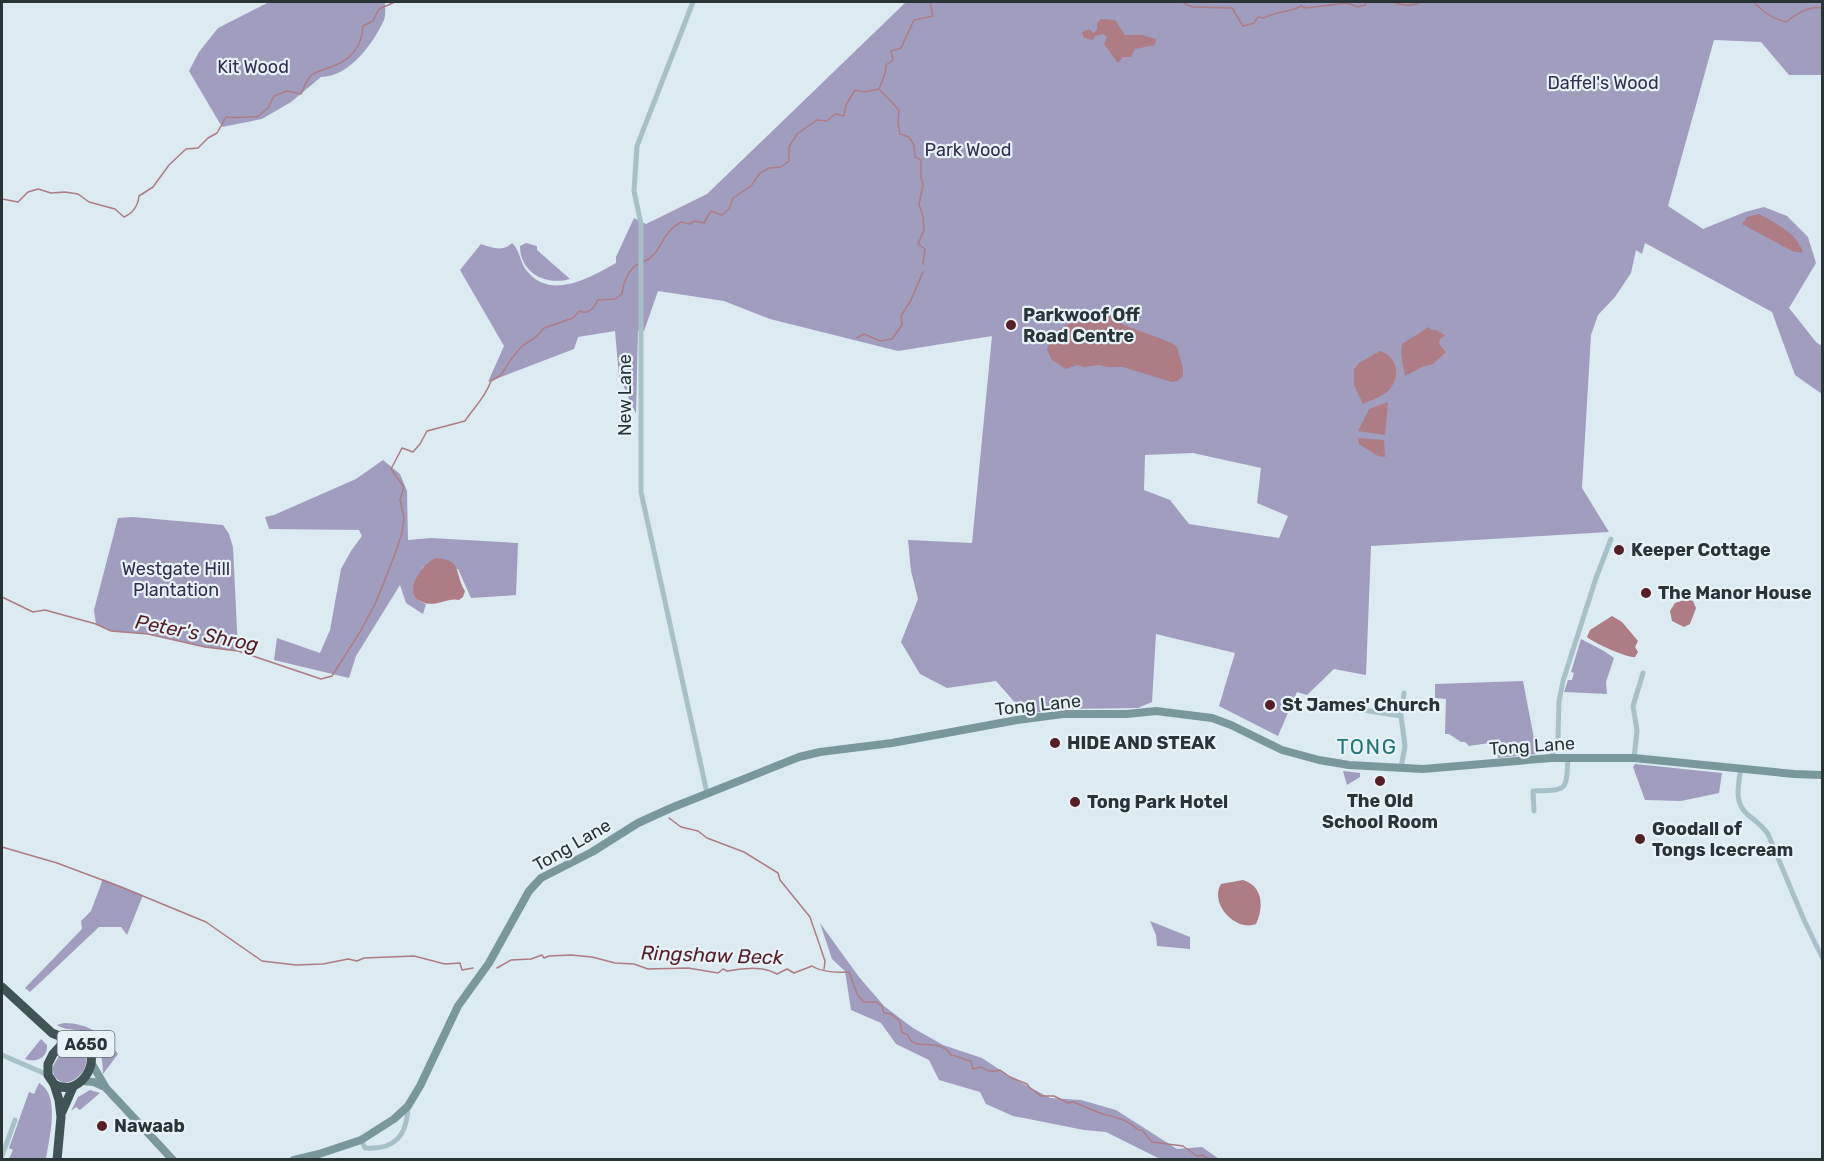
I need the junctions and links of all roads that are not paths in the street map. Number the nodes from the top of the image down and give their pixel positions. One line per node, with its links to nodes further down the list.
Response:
1 (693, 2): 13 (street, New Lane)
2 (1611, 539): 7 (street)
3 (1643, 673): 9 (street)
4 (1404, 693): 6 (street)
5 (1365, 700): 6 (street)
6 (1401, 716): 11 (street)
7 (1551, 758): 8 (street, Tong Lane); 11 (street, Tong Lane)
8 (1568, 758): 9 (street, Tong Lane); 14 (street)
9 (1634, 758): 10 (street, Tong Lane)
10 (1741, 767): 12 (street, Tong Lane); 15 (street)
11 (1401, 768): 13 (street, Tong Lane)
12 (1822, 775)
13 (707, 793): 27 (street, Tong Lane)
14 (1534, 811)
15 (1822, 957)
16 (2, 987): 17 (highway, A650)
17 (52, 1033): 18 (highway, A650); 20 (highway, A650)
18 (69, 1040): 20 (highway, A650); 21 (highway, A650)
19 (2, 1055): 22 (street)
20 (51, 1057): 22 (street); 23 (highway, A650)
21 (92, 1064): 25 (highway, A650); 26 (street)
22 (29, 1066): 23 (street)
23 (48, 1075): 24 (highway, A650)
24 (54, 1084): 25 (highway, A650); 28 (highway, A650)
25 (77, 1084): 26 (street); 28 (highway, A650)
26 (106, 1088): 34 (street)
27 (408, 1106): 30 (street, Tong Lane); 30 (street, Tong Lane)
28 (61, 1117): 33 (highway, A650)
29 (15, 1120): 31 (street)
30 (361, 1140): 35 (street, Tong Lane)
31 (4, 1141): 32 (street)
32 (2, 1156)
33 (57, 1160)
34 (173, 1160)
35 (294, 1160)

